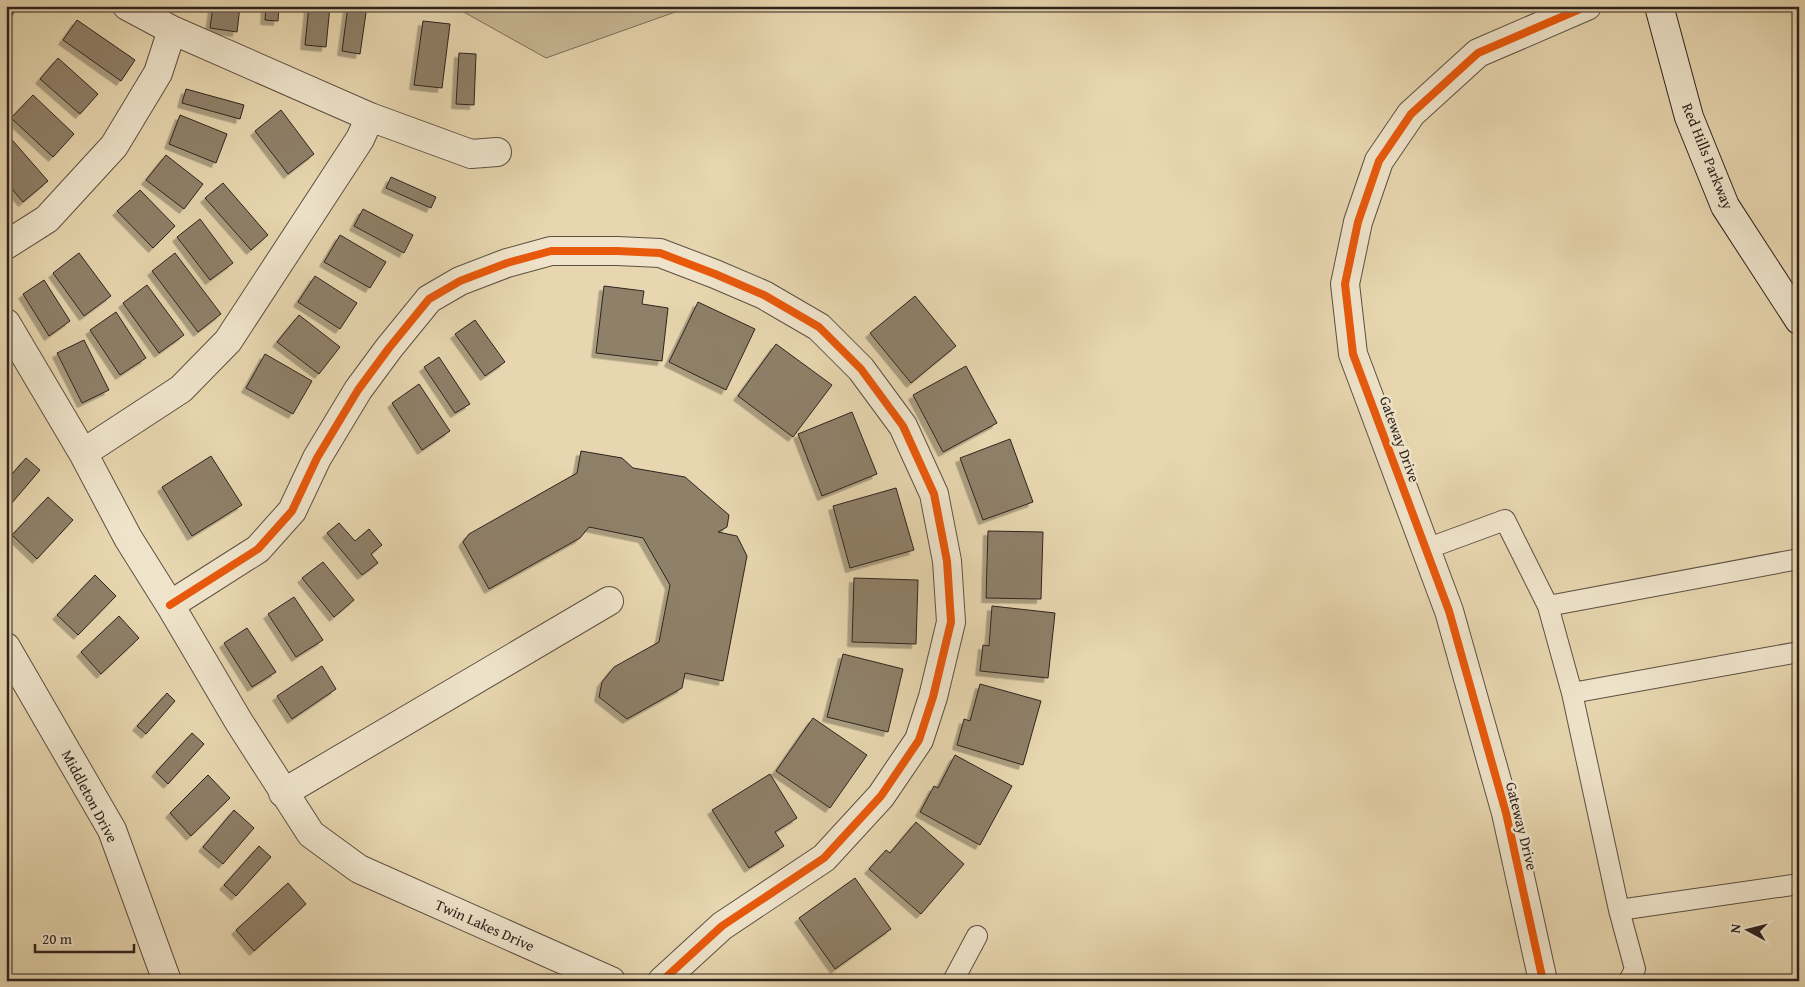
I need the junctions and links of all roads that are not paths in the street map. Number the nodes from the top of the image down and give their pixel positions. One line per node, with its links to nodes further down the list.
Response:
1 (127, 6): 4 (street)
2 (1588, 6): 11 (street, Gateway Drive)
3 (1659, 6): 8 (street, Red Hills Parkway)
4 (172, 30): 5 (street); 7 (street)
5 (370, 116): 6 (street); 10 (street)
6 (497, 152)
7 (6, 245)
8 (1799, 320)
9 (6, 323): 10 (street, Twin Lakes Drive)
10 (83, 453): 14 (street, Twin Lakes Drive)
11 (1426, 549): 15 (lane); 27 (street, Gateway Drive)
12 (1799, 559): 15 (lane)
13 (609, 601): 19 (street)
14 (170, 605): 19 (street, Twin Lakes Drive); 25 (street)
15 (1548, 606): 18 (lane)
16 (6, 647): 23 (street, Middleton Drive)
17 (1799, 652): 18 (lane)
18 (1572, 693): 21 (lane)
19 (283, 793): 24 (street, Twin Lakes Drive)
20 (1799, 884): 21 (lane)
21 (1619, 910): 28 (lane)
22 (977, 936): 26 (lane)
23 (167, 981)
24 (611, 981)
25 (662, 981)
26 (953, 981)
27 (1543, 981)
28 (1629, 981)

